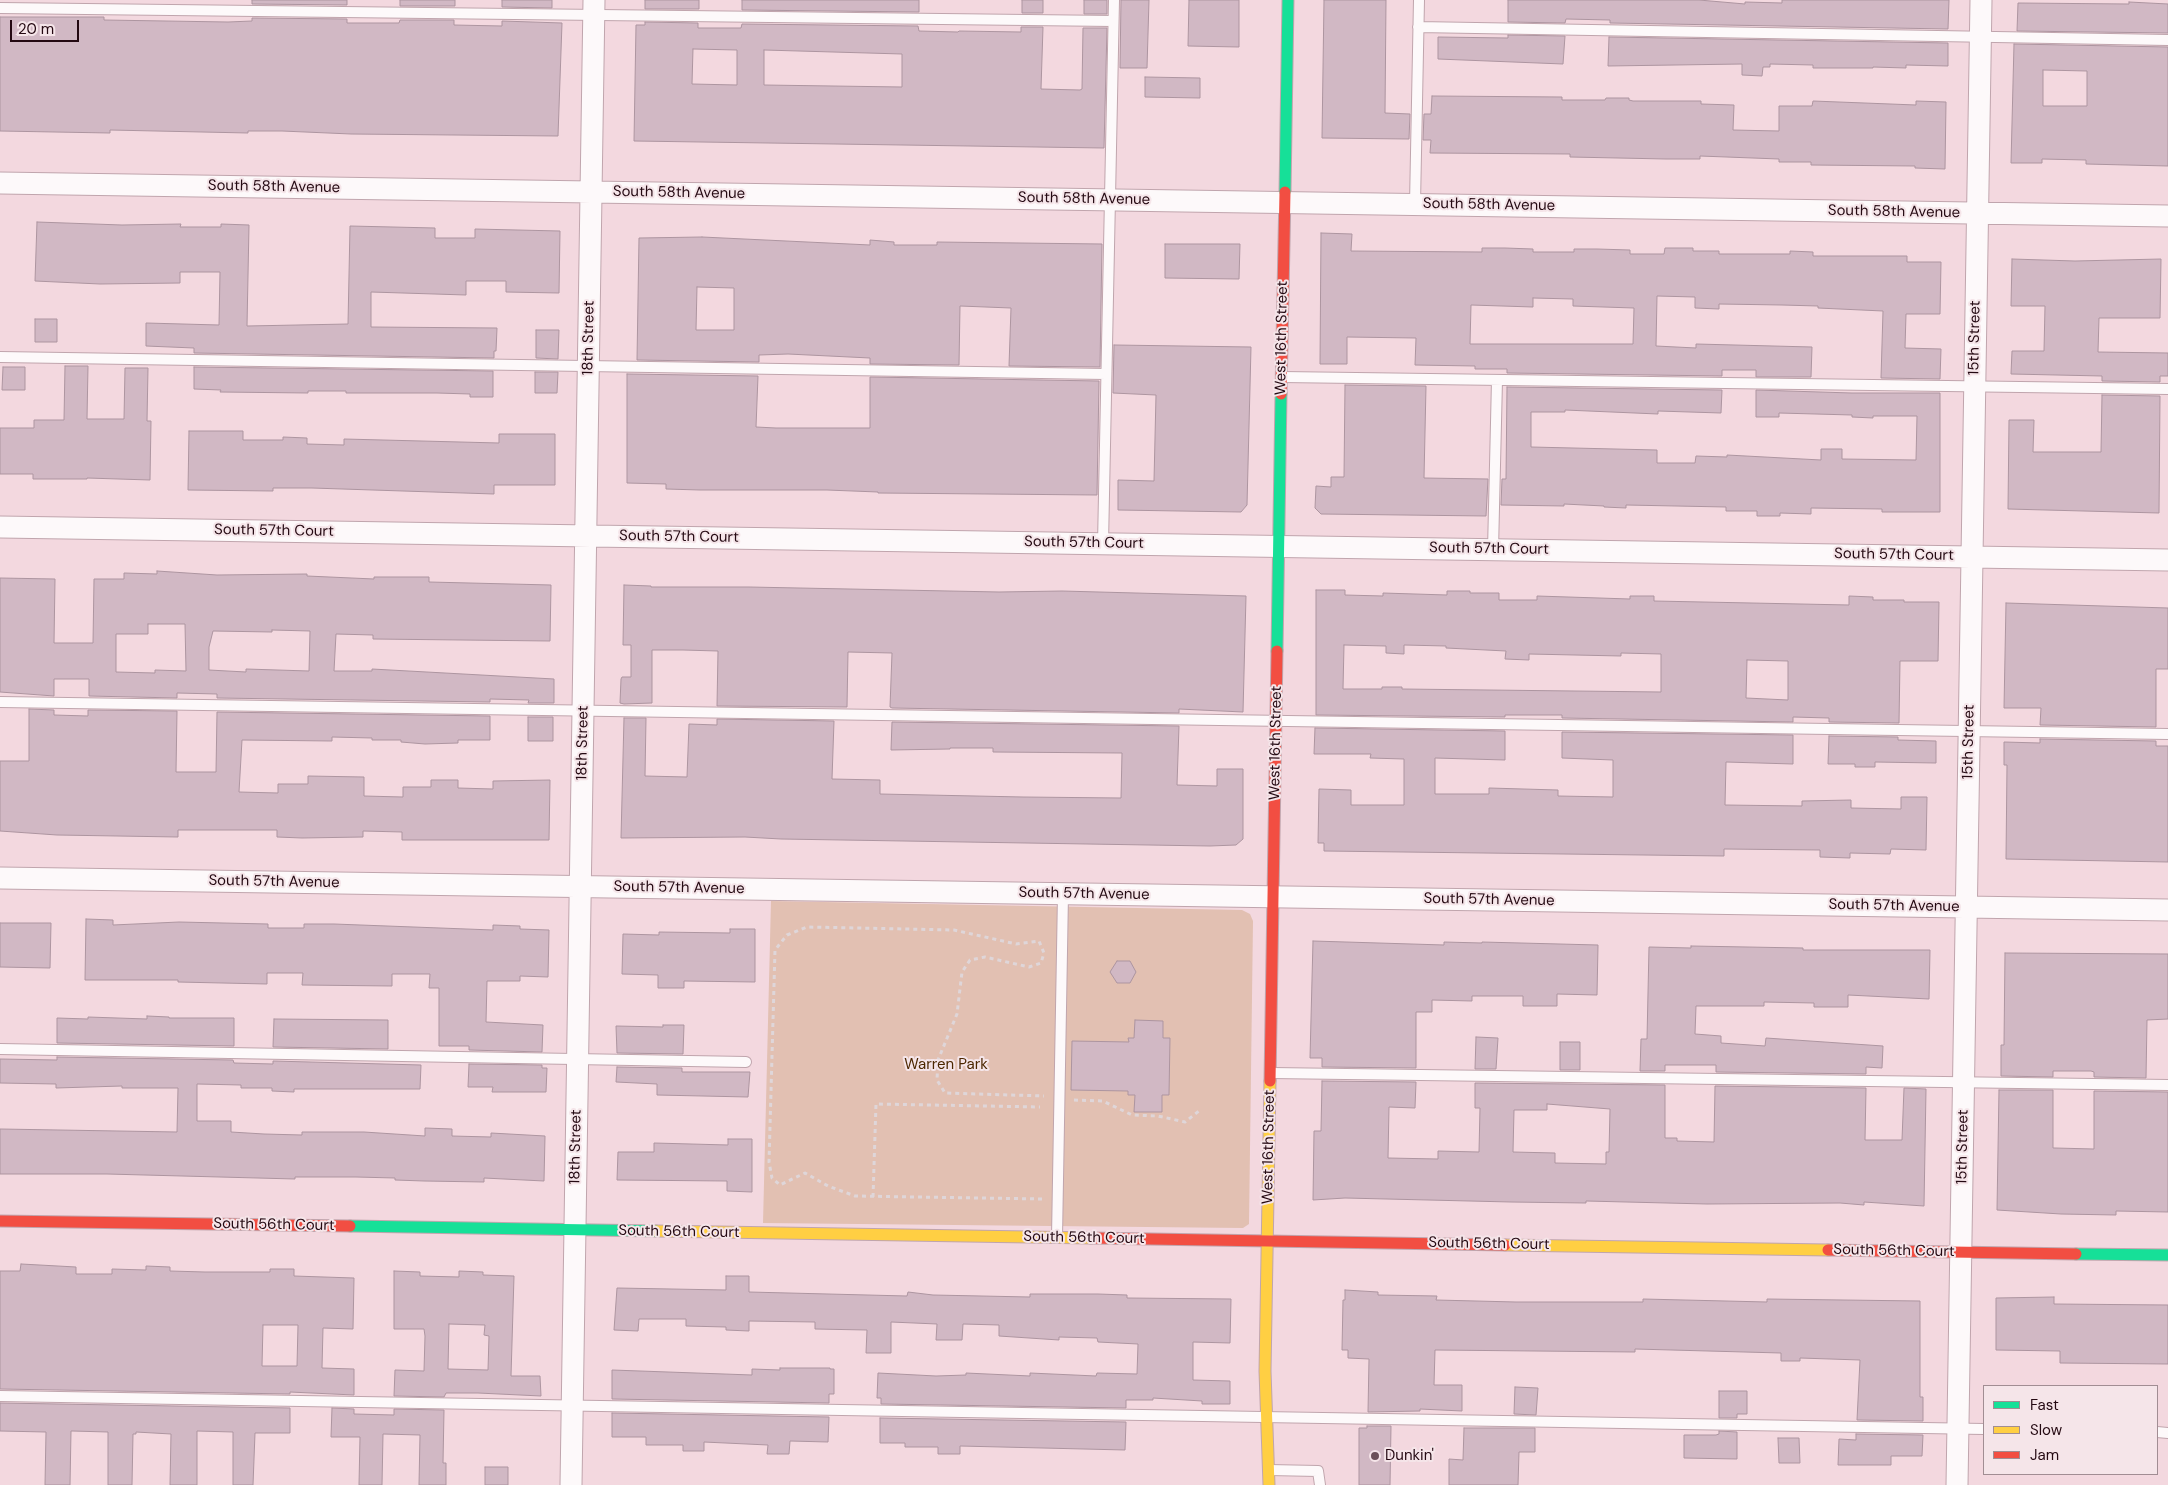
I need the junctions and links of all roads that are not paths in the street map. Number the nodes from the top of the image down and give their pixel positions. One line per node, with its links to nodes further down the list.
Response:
1 (1114, 0): 7 (lane)
2 (1288, 0): 14 (street, West 16th Street)
3 (1419, 0): 8 (lane)
4 (1981, 0): 9 (street, 15th Street)
5 (0, 8): 6 (lane)
6 (594, 8): 7 (lane); 12 (street, 18th Street)
7 (1114, 22): 13 (lane)
8 (1418, 27): 9 (lane); 15 (lane)
9 (1980, 36): 10 (lane); 16 (street, 15th Street)
10 (2168, 40)
11 (0, 183): 12 (street, South 58th Avenue)
12 (591, 192): 13 (street, South 58th Avenue); 19 (street, 18th Street)
13 (1110, 200): 14 (street, South 58th Avenue); 20 (lane)
14 (1284, 202): 15 (street, South 58th Avenue); 21 (street, West 16th Street)
15 (1415, 204): 16 (street, South 58th Avenue)
16 (1977, 213): 17 (street, South 58th Avenue); 23 (street, 15th Street)
17 (2168, 216)
18 (0, 357): 19 (lane)
19 (588, 366): 20 (lane); 26 (street, 18th Street)
20 (1106, 374): 27 (lane)
21 (1282, 377): 22 (lane); 28 (street, West 16th Street)
22 (1497, 380): 23 (lane); 29 (lane)
23 (1975, 387): 24 (lane); 30 (street, 15th Street)
24 (2168, 389)
25 (0, 527): 26 (street, South 57th Court)
26 (586, 536): 27 (street, South 57th Court); 33 (street, 18th Street)
27 (1103, 544): 28 (street, South 57th Court)
28 (1279, 546): 29 (street, South 57th Court); 34 (street, West 16th Street)
29 (1493, 550): 30 (street, South 57th Court)
30 (1972, 557): 31 (street, South 57th Court); 35 (street, 15th Street)
31 (2168, 560)
32 (0, 702): 33 (lane)
33 (583, 711): 34 (lane); 38 (street, 18th Street)
34 (1276, 721): 35 (lane); 40 (street, West 16th Street)
35 (1969, 731): 36 (lane); 41 (street, 15th Street)
36 (2168, 734)
37 (0, 878): 38 (street, South 57th Avenue)
38 (580, 887): 39 (street, South 57th Avenue); 44 (street, 18th Street)
39 (1063, 894): 40 (street, South 57th Avenue); 51 (lane)
40 (1273, 897): 41 (street, South 57th Avenue); 46 (street, West 16th Street)
41 (1967, 908): 42 (street, South 57th Avenue); 47 (street, 15th Street)
42 (2168, 910)
43 (0, 1049): 44 (lane)
44 (578, 1060): 45 (lane); 50 (street, 18th Street)
45 (746, 1062)
46 (1270, 1073): 47 (lane); 52 (street, West 16th Street)
47 (1964, 1082): 48 (lane); 53 (street, 15th Street)
48 (2168, 1085)
49 (0, 1221): 50 (street, South 56th Court)
50 (575, 1230): 51 (street, South 56th Court); 56 (street, 18th Street)
51 (1057, 1238): 52 (street, South 56th Court)
52 (1268, 1241): 53 (street, South 56th Court); 57 (street, West 16th Street)
53 (1961, 1252): 54 (street, South 56th Court); 58 (street, 15th Street)
54 (2168, 1255)
55 (0, 1396): 56 (lane)
56 (572, 1407): 57 (lane); 61 (street, 18th Street)
57 (1266, 1418): 58 (lane); 60 (street, West 16th Street)
58 (1958, 1429): 59 (lane); 64 (street, 15th Street)
59 (1983, 1430)
60 (1268, 1470): 62 (street, West 16th Street); 63 (lane)
61 (571, 1485)
62 (1269, 1485)
63 (1320, 1485)
64 (1958, 1485)

